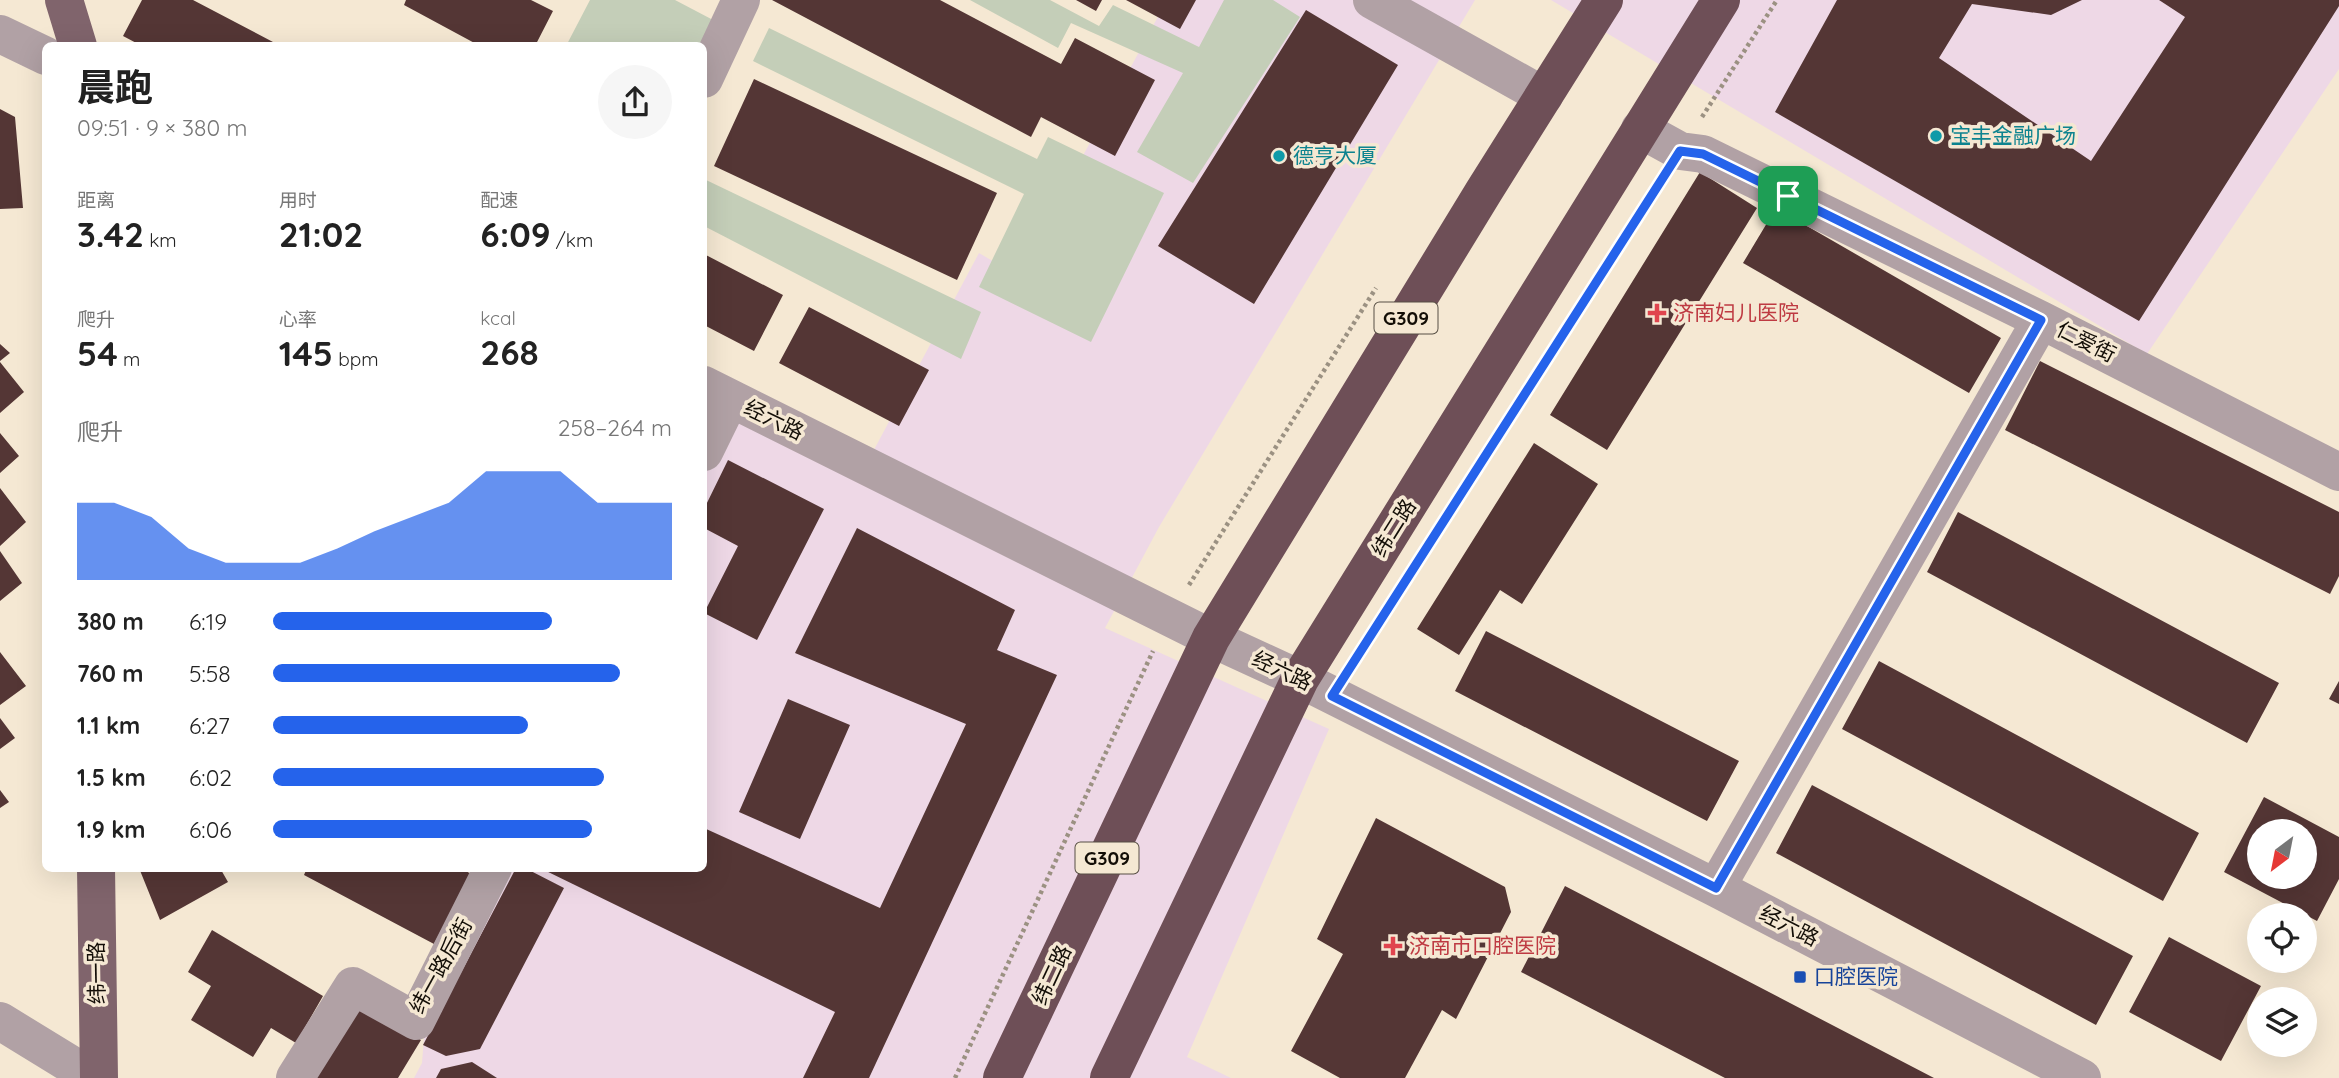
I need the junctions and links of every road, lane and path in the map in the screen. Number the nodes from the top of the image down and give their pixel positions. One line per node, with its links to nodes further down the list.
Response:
1 (64, 0): 8 (main road)
2 (741, 0): 10 (street)
3 (1372, 0): 11 (street)
4 (1604, 0): 11 (highway, 纬二路 / G309)
5 (1721, 0): 12 (highway, 纬二路)
6 (1777, 0): 13 (path)
7 (0, 34): 9 (street)
8 (77, 42)
9 (42, 54)
10 (707, 73)
11 (1544, 96): 19 (highway, 纬二路 / G309)
12 (1640, 130): 13 (street, 仁爱街); 20 (highway, 纬二路)
13 (1680, 151): 14 (street, 仁爱街); 15 (path)
14 (2041, 320): 18 (street, 仁爱街); 23 (street)
15 (1540, 371)
16 (717, 392): 17 (street); 19 (street, 经六路)
17 (707, 438)
18 (2339, 472)
19 (1211, 638): 20 (street, 经六路); 28 (highway, 纬二路 / G309)
20 (1300, 679): 23 (street, 经六路); 29 (highway, 纬二路)
21 (96, 872): 26 (main road, 纬一路)
22 (491, 872): 27 (street, 纬一路后街)
23 (1716, 888): 30 (street, 经六路)
24 (0, 1021): 25 (street)
25 (93, 1078)
26 (99, 1078)
27 (295, 1078)
28 (1002, 1078)
29 (1109, 1078)
30 (2082, 1078)

